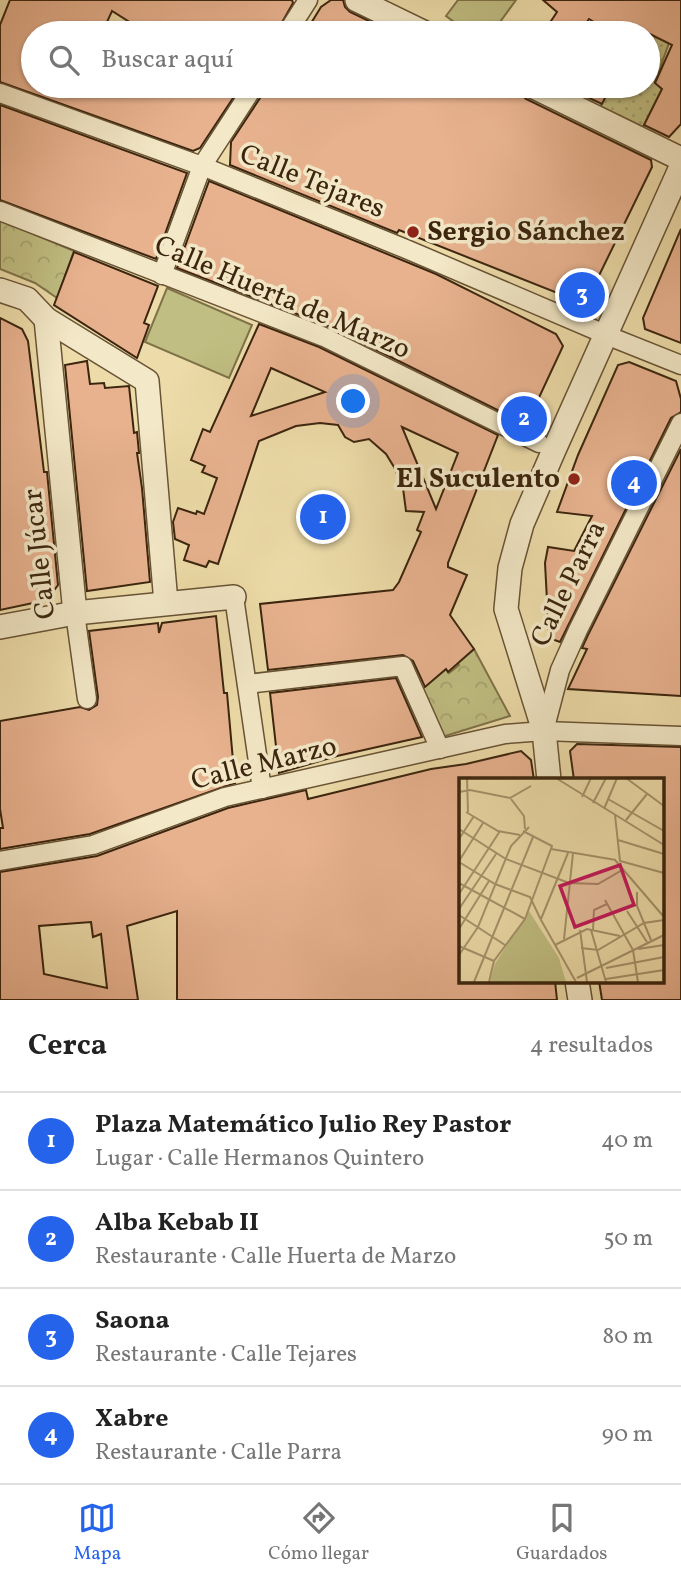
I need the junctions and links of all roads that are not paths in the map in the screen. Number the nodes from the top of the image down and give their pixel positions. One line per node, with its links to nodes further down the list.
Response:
1 (308, 0): 3 (street)
2 (358, 0): 4 (street)
3 (295, 21)
4 (401, 21)
5 (0, 93): 9 (street, Calle Tejares)
6 (246, 98): 9 (street)
7 (556, 98): 8 (street)
8 (681, 159)
9 (202, 166): 12 (street); 15 (street, Calle Tejares)
10 (681, 167): 24 (street)
11 (0, 211): 12 (street, Calle Huerta de Marzo)
12 (162, 275): 17 (street, Calle Huerta de Marzo)
13 (0, 290): 14 (street)
14 (46, 319): 19 (street); 20 (street, Calle Júcar)
15 (681, 365)
16 (681, 423): 24 (street, Calle Parra)
17 (539, 443)
18 (234, 597): 19 (street); 22 (street)
19 (166, 603): 20 (street)
20 (75, 613): 21 (street); 23 (street, Calle Júcar)
21 (0, 627)
22 (247, 684): 26 (street); 28 (street)
23 (87, 699)
24 (544, 732): 25 (street, Calle Marzo); 26 (street, Calle Marzo); 27 (street, Calle Parra)
25 (681, 736)
26 (440, 749): 28 (street, Calle Marzo)
27 (549, 778)
28 (262, 789): 29 (street, Calle Marzo)
29 (0, 861)
30 (577, 982): 31 (street)
31 (580, 1000)

